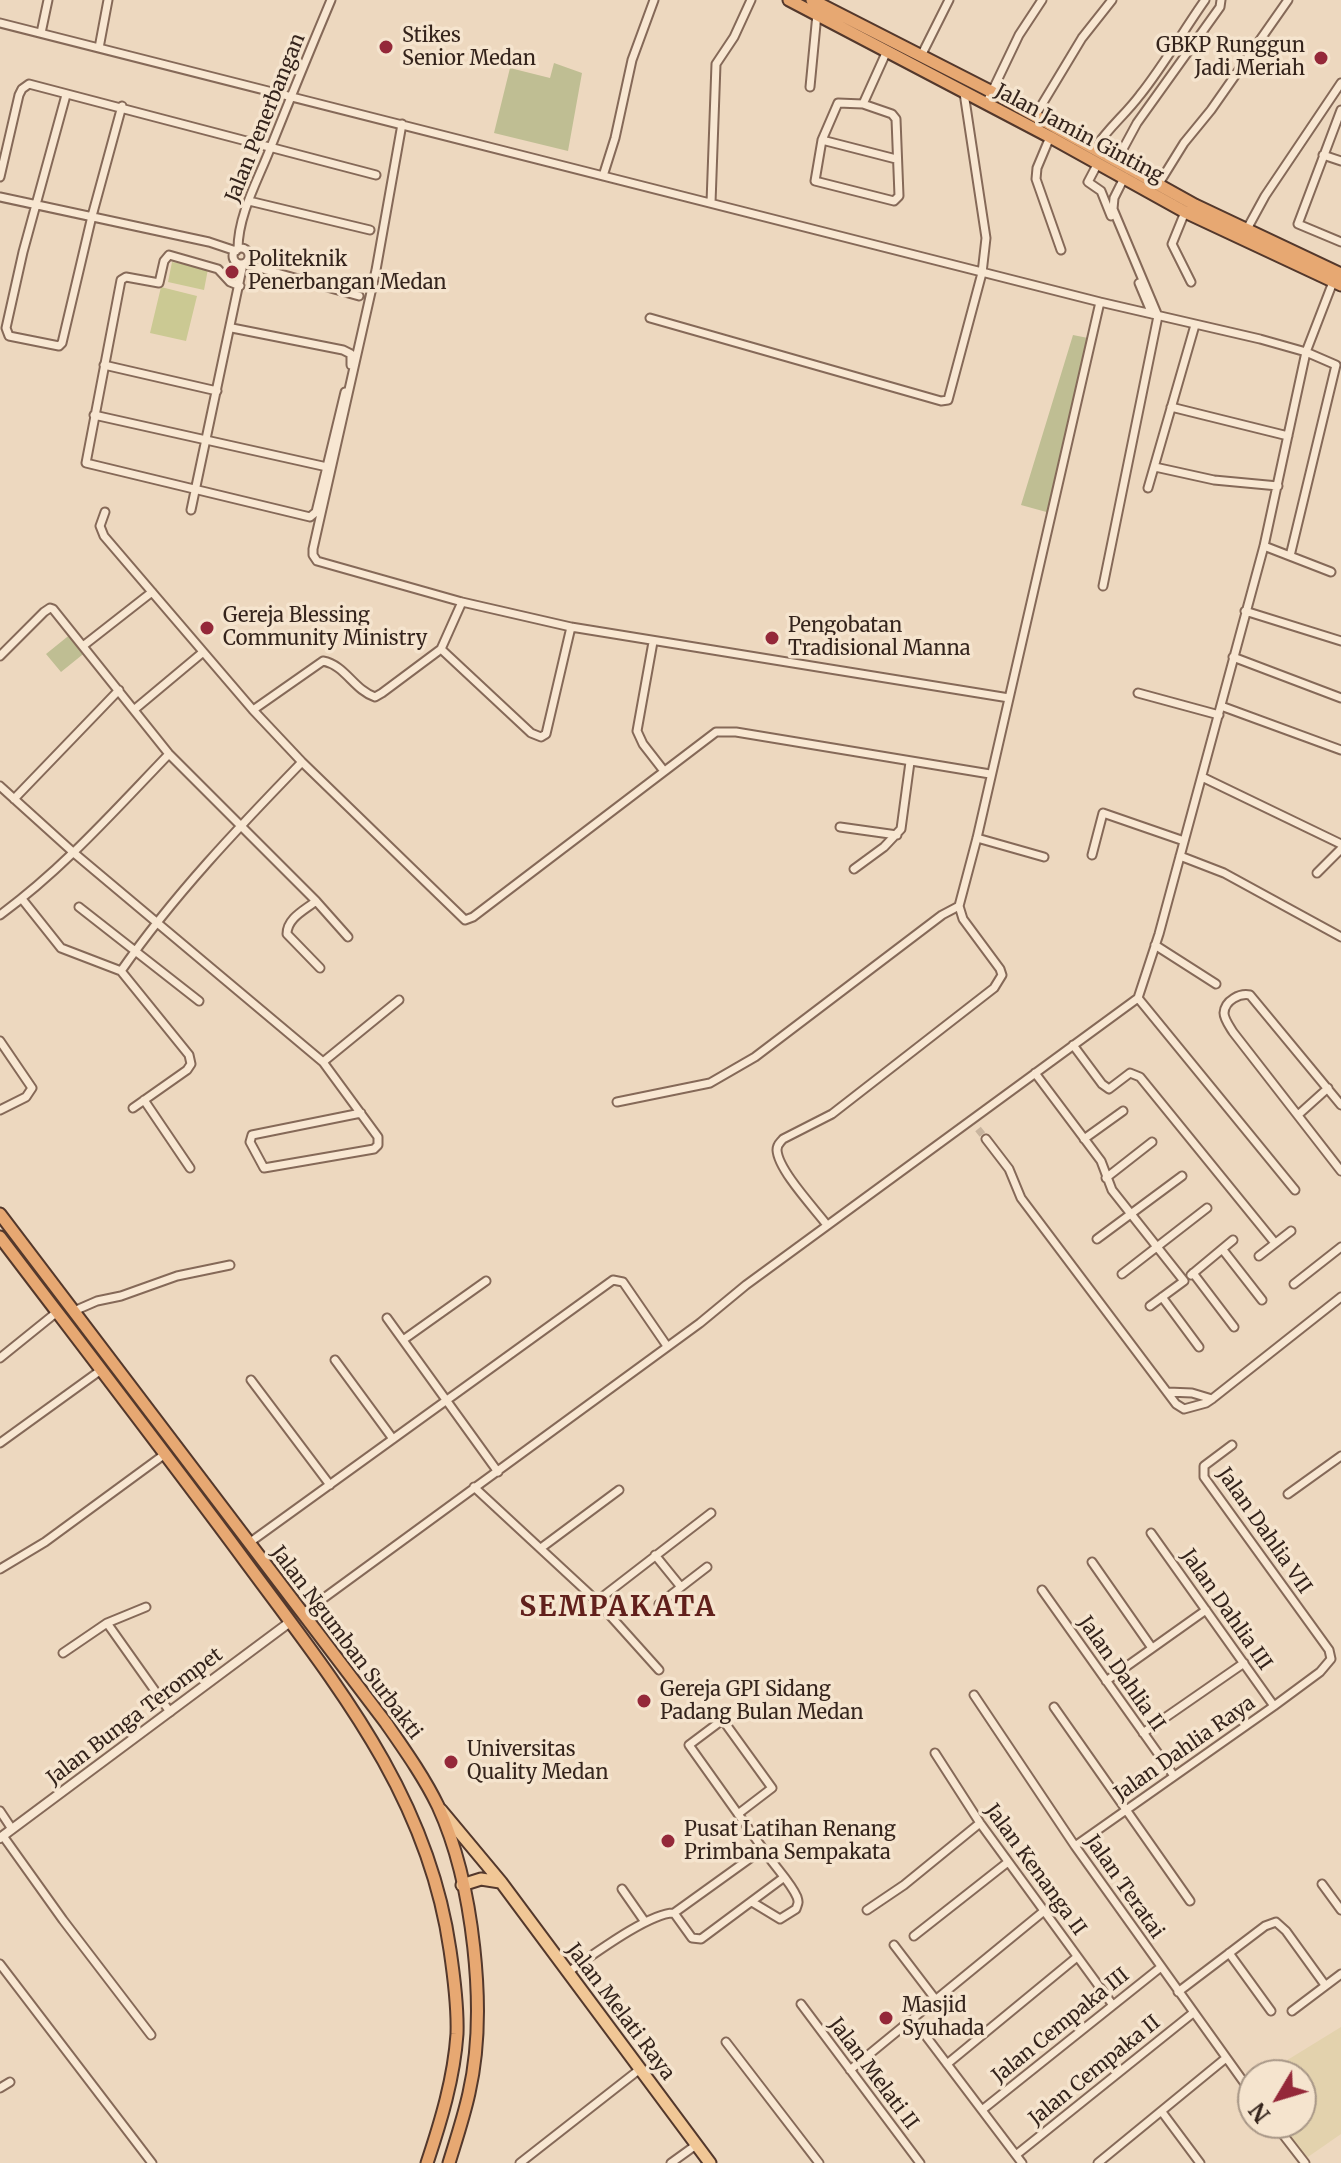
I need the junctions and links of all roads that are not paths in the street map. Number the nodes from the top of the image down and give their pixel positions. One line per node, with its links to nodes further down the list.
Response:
1 (48, 0): 18 (street)
2 (108, 0): 20 (street)
3 (331, 0): 33 (street, Jalan Penerbangan)
4 (654, 0): 52 (street)
5 (751, 0): 59 (street)
6 (789, 0): 13 (highway, Jalan Jamin Ginting)
7 (949, 0): 23 (street)
8 (1042, 0): 29 (street)
9 (1112, 0): 39 (street)
10 (1205, 0): 15 (street)
11 (1221, 0): 17 (street)
12 (1288, 0): 55 (street)
13 (808, 3): 14 (highway, Jalan Jamin Ginting); 23 (highway, Jalan Jamin Ginting)
14 (817, 14): 22 (highway, Jalan Jamin Ginting); 27 (street)
15 (1192, 19): 17 (street); 19 (street)
16 (0, 23): 18 (street)
17 (1204, 28): 21 (street)
18 (41, 33): 20 (street)
19 (1178, 41): 21 (street); 24 (street)
20 (99, 48): 33 (street)
21 (1189, 49): 25 (street)
22 (886, 53): 30 (highway, Jalan Jamin Ginting); 34 (street)
23 (921, 56): 29 (highway, Jalan Jamin Ginting)
24 (1162, 65): 25 (street); 28 (street)
25 (1172, 72): 31 (street)
26 (1341, 83): 62 (street)
27 (810, 87)
28 (1147, 87): 31 (street); 38 (street)
29 (992, 92): 35 (street); 39 (highway, Jalan Jamin Ginting)
30 (964, 93): 35 (highway, Jalan Jamin Ginting); 68 (street)
31 (1157, 93): 40 (street)
32 (66, 95): 36 (street); 53 (street); 58 (street)
33 (289, 98): 41 (street); 44 (street, Jalan Penerbangan)
34 (863, 104): 43 (street); 47 (street)
35 (986, 104): 42 (highway, Jalan Jamin Ginting)
36 (122, 106): 44 (street); 61 (street)
37 (1341, 110): 46 (street)
38 (1125, 115): 40 (street); 45 (street)
39 (1035, 116): 45 (highway, Jalan Jamin Ginting)
40 (1137, 123): 48 (street)
41 (402, 124): 52 (street); 97 (street)
42 (1050, 137): 50 (highway, Jalan Jamin Ginting); 66 (street)
43 (822, 140): 47 (street); 47 (street)
44 (271, 147): 51 (street); 57 (street, Jalan Penerbangan)
45 (1095, 148): 48 (highway, Jalan Jamin Ginting)
46 (1323, 155): 49 (street); 64 (street)
47 (896, 159)
48 (1117, 160): 55 (highway, Jalan Jamin Ginting)
49 (1341, 161)
50 (1098, 163): 54 (highway, Jalan Jamin Ginting); 74 (street)
51 (376, 175)
52 (603, 176): 59 (street)
53 (0, 177)
54 (1124, 178): 60 (highway, Jalan Jamin Ginting); 74 (street)
55 (1158, 185): 62 (highway, Jalan Jamin Ginting)
56 (0, 197): 58 (street)
57 (249, 201): 63 (street); 65 (street, Jalan Penerbangan)
58 (38, 203): 61 (street); 61 (street)
59 (711, 203): 68 (street)
60 (1185, 212): 69 (highway, Jalan Jamin Ginting); 70 (street)
61 (92, 216): 65 (street)
62 (1247, 229): 69 (highway, Jalan Jamin Ginting)
63 (370, 230)
64 (1341, 242)
65 (237, 250): 67 (street)
66 (1061, 250)
67 (244, 264): 71 (street); 72 (street)
68 (982, 273): 73 (street); 75 (street)
69 (1335, 278): 78 (street)
70 (1191, 282)
71 (240, 286): 77 (street); 79 (street)
72 (359, 296)
73 (1100, 302): 74 (street); 109 (street)
74 (1155, 315): 76 (street); 95 (street)
75 (650, 318)
76 (1195, 325): 78 (street); 81 (street)
77 (232, 328): 80 (street); 85 (street)
78 (1306, 352): 83 (street); 93 (street)
79 (104, 365): 80 (street); 82 (street)
80 (217, 391): 84 (street)
81 (1171, 407): 83 (street); 86 (street)
82 (94, 415): 84 (street); 89 (street)
83 (1288, 436): 87 (street)
84 (207, 439): 85 (street); 89 (street)
85 (327, 467): 89 (street)
86 (1155, 467): 87 (street); 88 (street)
87 (1278, 486): 92 (street)
88 (1148, 488)
89 (196, 490): 90 (street)
90 (191, 510)
91 (105, 512): 96 (street)
92 (1264, 546): 93 (street); 98 (street)
93 (1290, 556): 94 (street)
94 (1331, 572)
95 (1103, 586)
96 (152, 592): 102 (street); 104 (street)
97 (462, 602): 99 (street); 103 (street)
98 (1245, 611): 100 (street); 106 (street)
99 (571, 627): 101 (street); 103 (street)
100 (1341, 641)
101 (653, 642): 109 (street); 119 (street)
102 (83, 646): 105 (street); 107 (street)
103 (441, 649): 113 (street)
104 (202, 653): 112 (street); 113 (street)
105 (0, 656)
106 (1233, 657): 110 (street); 111 (street)
107 (119, 690): 112 (street); 123 (street)
108 (1138, 693): 114 (street)
109 (1009, 698): 120 (street)
110 (1341, 698)
111 (1221, 706): 114 (street); 115 (street)
112 (135, 709): 116 (street)
113 (253, 710): 117 (street)
114 (1219, 715): 121 (street)
115 (1341, 750)
116 (169, 754): 124 (street); 130 (street)
117 (302, 762): 119 (street); 124 (street)
118 (910, 762): 119 (street); 120 (street); 126 (street)
119 (664, 771)
120 (990, 774): 127 (street)
121 (1202, 777): 128 (street); 129 (street)
122 (0, 786): 123 (street)
123 (14, 799): 130 (street)
124 (240, 826): 137 (street); 141 (street)
125 (840, 827): 126 (street)
126 (897, 835): 134 (street)
127 (977, 838): 133 (street); 138 (street)
128 (1184, 841): 131 (street); 132 (street)
129 (1341, 846): 135 (street)
130 (74, 853): 136 (street); 141 (street)
131 (1092, 855)
132 (1180, 856): 143 (street); 144 (street)
133 (1044, 857)
134 (854, 869)
135 (1317, 873)
136 (22, 899): 140 (street); 147 (street)
137 (316, 901): 142 (street); 146 (street)
138 (959, 906): 158 (street); 176 (street)
139 (79, 907): 145 (street)
140 (0, 915)
141 (158, 922): 145 (street); 154 (street)
142 (348, 937)
143 (1341, 937)
144 (1155, 945): 148 (street); 149 (street)
145 (135, 951): 147 (street); 151 (street)
146 (320, 968)
147 (121, 971): 157 (street)
148 (1216, 984)
149 (1138, 998): 153 (street); 172 (street)
150 (399, 1000): 154 (street)
151 (199, 1001)
152 (0, 1041): 161 (street)
153 (1073, 1045): 155 (street); 181 (street)
154 (323, 1062): 163 (street)
155 (1035, 1073): 166 (street); 176 (street)
156 (1328, 1088): 159 (street); 164 (street); 164 (street)
157 (144, 1100): 160 (street); 168 (street)
158 (617, 1102)
159 (1341, 1105)
160 (133, 1108)
161 (0, 1110)
162 (1123, 1111): 166 (street)
163 (361, 1113): 163 (street)
164 (1298, 1115): 169 (street)
165 (986, 1139): 207 (street)
166 (1084, 1139): 171 (street)
167 (1152, 1142): 171 (street)
168 (190, 1168)
169 (1341, 1171)
170 (1182, 1176): 175 (street)
171 (1106, 1178): 175 (street)
172 (1295, 1190)
173 (1207, 1208): 182 (street)
174 (0, 1214): 196 (highway, Jalan Ngumban Surbakti)
175 (1130, 1214): 179 (street); 182 (street)
176 (827, 1225): 201 (street)
177 (1291, 1231): 181 (street)
178 (0, 1237): 197 (highway, Jalan Ngumban Surbakti)
179 (1097, 1239)
180 (1233, 1240): 184 (street)
181 (1275, 1243): 185 (street)
182 (1157, 1247): 188 (street); 190 (street)
183 (1341, 1247): 191 (street)
184 (1223, 1250): 187 (street); 194 (street)
185 (1259, 1256)
186 (230, 1265): 196 (street)
187 (1193, 1273): 190 (street); 199 (street)
188 (1122, 1274)
189 (486, 1281): 200 (street)
190 (1184, 1281): 192 (street)
191 (1294, 1284)
192 (1162, 1297): 195 (street); 202 (street)
193 (1341, 1297): 208 (street)
194 (1262, 1300)
195 (1150, 1306)
196 (74, 1311): 222 (highway, Jalan Ngumban Surbakti)
197 (57, 1312): 203 (street); 205 (highway, Jalan Ngumban Surbakti)
198 (387, 1318): 200 (street)
199 (1234, 1327)
200 (403, 1340): 209 (street)
201 (667, 1346): 209 (street); 215 (street)
202 (1199, 1347)
203 (0, 1358)
204 (335, 1360): 210 (street)
205 (101, 1370): 211 (street); 213 (highway, Jalan Ngumban Surbakti)
206 (251, 1380): 216 (street)
207 (1167, 1392): 208 (street); 208 (street)
208 (1212, 1399)
209 (446, 1400): 210 (street); 215 (street)
210 (393, 1439): 216 (street)
211 (0, 1443)
212 (1232, 1445): 243 (street, Jalan Dahlia VII)
213 (165, 1454): 227 (street); 235 (highway, Jalan Ngumban Surbakti)
214 (1341, 1456): 219 (street)
215 (498, 1472): 217 (street)
216 (330, 1485): 222 (street)
217 (474, 1487): 223 (street); 234 (street)
218 (619, 1490): 223 (street)
219 (1288, 1494)
220 (711, 1513): 224 (street)
221 (1151, 1533): 233 (street, Jalan Dahlia III)
222 (249, 1543): 234 (highway, Jalan Ngumban Surbakti)
223 (541, 1548): 230 (street)
224 (655, 1555): 228 (street); 230 (street)
225 (1092, 1562): 237 (street)
226 (707, 1567): 228 (street)
227 (0, 1569)
228 (681, 1587): 231 (street)
229 (1042, 1590): 241 (street, Jalan Dahlia II)
230 (597, 1601): 240 (street)
231 (659, 1604)
232 (146, 1607): 236 (street)
233 (1206, 1610): 237 (street); 239 (street, Jalan Dahlia III)
234 (302, 1614): 249 (highway, Jalan Ngumban Surbakti)
235 (290, 1622): 245 (street, Jalan Bunga Terompet); 304 (highway, Jalan Ngumban Surbakti)
236 (107, 1623): 238 (street); 245 (street)
237 (1152, 1648): 241 (street)
238 (63, 1653)
239 (1244, 1663): 243 (street, Jalan Dahlia III); 246 (street)
240 (659, 1670)
241 (1106, 1681): 246 (street, Jalan Dahlia II)
242 (974, 1695): 256 (street, Jalan Teratai)
243 (1274, 1706): 248 (street, Jalan Dahlia Raya)
244 (1054, 1707): 251 (street)
245 (170, 1712): 254 (street, Jalan Bunga Terompet)
246 (1143, 1733): 248 (street, Jalan Dahlia II)
247 (935, 1753): 253 (street, Jalan Kenanga II)
248 (1174, 1776): 251 (street, Jalan Dahlia Raya)
249 (437, 1805): 260 (main road, Jalan Melati Raya); 262 (highway, Jalan Ngumban Surbakti)
250 (0, 1811): 254 (street)
251 (1125, 1811): 256 (street, Jalan Dahlia Raya); 264 (street)
252 (738, 1814): 252 (street); 257 (street)
253 (980, 1823): 258 (street, Jalan Kenanga II); 266 (street)
254 (12, 1829): 255 (street, Jalan Bunga Terompet)
255 (1, 1837): 288 (street)
256 (1075, 1846): 276 (street, Jalan Teratai)
257 (763, 1849): 259 (street); 269 (street)
258 (1008, 1862): 268 (street, Jalan Kenanga II); 271 (street)
259 (783, 1878): 265 (street); 265 (street)
260 (501, 1882): 262 (main road); 277 (main road, Jalan Melati Raya)
261 (1322, 1884): 267 (street)
262 (462, 1885): 305 (highway, Jalan Ngumban Surbakti)
263 (622, 1889): 270 (street)
264 (1190, 1901)
265 (752, 1902): 269 (street)
266 (867, 1910)
267 (1341, 1910)
268 (1044, 1911): 274 (street, Jalan Kenanga II); 281 (street)
269 (674, 1913): 270 (street)
270 (645, 1922): 277 (street)
271 (914, 1936)
272 (894, 1945): 281 (street)
273 (1229, 1953): 279 (street); 280 (street); 284 (street)
274 (1077, 1957): 283 (street, Jalan Kenanga II); 291 (street)
275 (0, 1964): 303 (street)
276 (1161, 1967): 280 (street, Jalan Teratai); 283 (street, Jalan Cempaka III)
277 (568, 1972): 292 (main road, Jalan Melati Raya)
278 (1341, 1974): 279 (street)
279 (1325, 1985): 285 (street)
280 (1178, 1992): 286 (street, Jalan Teratai)
281 (936, 2000): 287 (street)
282 (801, 2004): 293 (street, Jalan Melati II)
283 (1112, 2004): 297 (street, Jalan Cempaka III)
284 (1271, 2011)
285 (1292, 2011)
286 (1193, 2013): 290 (street, Jalan Teratai); 301 (street, Jalan Cempaka II)
287 (913, 2019): 291 (street); 293 (street)
288 (151, 2035)
289 (726, 2042): 309 (street)
290 (1226, 2058): 294 (street, Jalan Teratai); 298 (street)
291 (947, 2064): 297 (street)
292 (640, 2069): 300 (main road, Jalan Melati Raya); 306 (street)
293 (850, 2070): 310 (street, Jalan Melati II)
294 (1237, 2073)
295 (10, 2082): 296 (street)
296 (0, 2088)
297 (982, 2110): 301 (street)
298 (1162, 2112): 312 (street); 313 (street)
299 (1286, 2139): 302 (street)
300 (696, 2145): 307 (street); 308 (main road, Jalan Melati Raya)
301 (1016, 2155): 311 (street)
302 (1303, 2162)
303 (152, 2163)
304 (427, 2163)
305 (449, 2163)
306 (520, 2163)
307 (671, 2163)
308 (710, 2163)
309 (819, 2163)
310 (920, 2163)
311 (1022, 2163)
312 (1098, 2163)
313 (1200, 2163)

